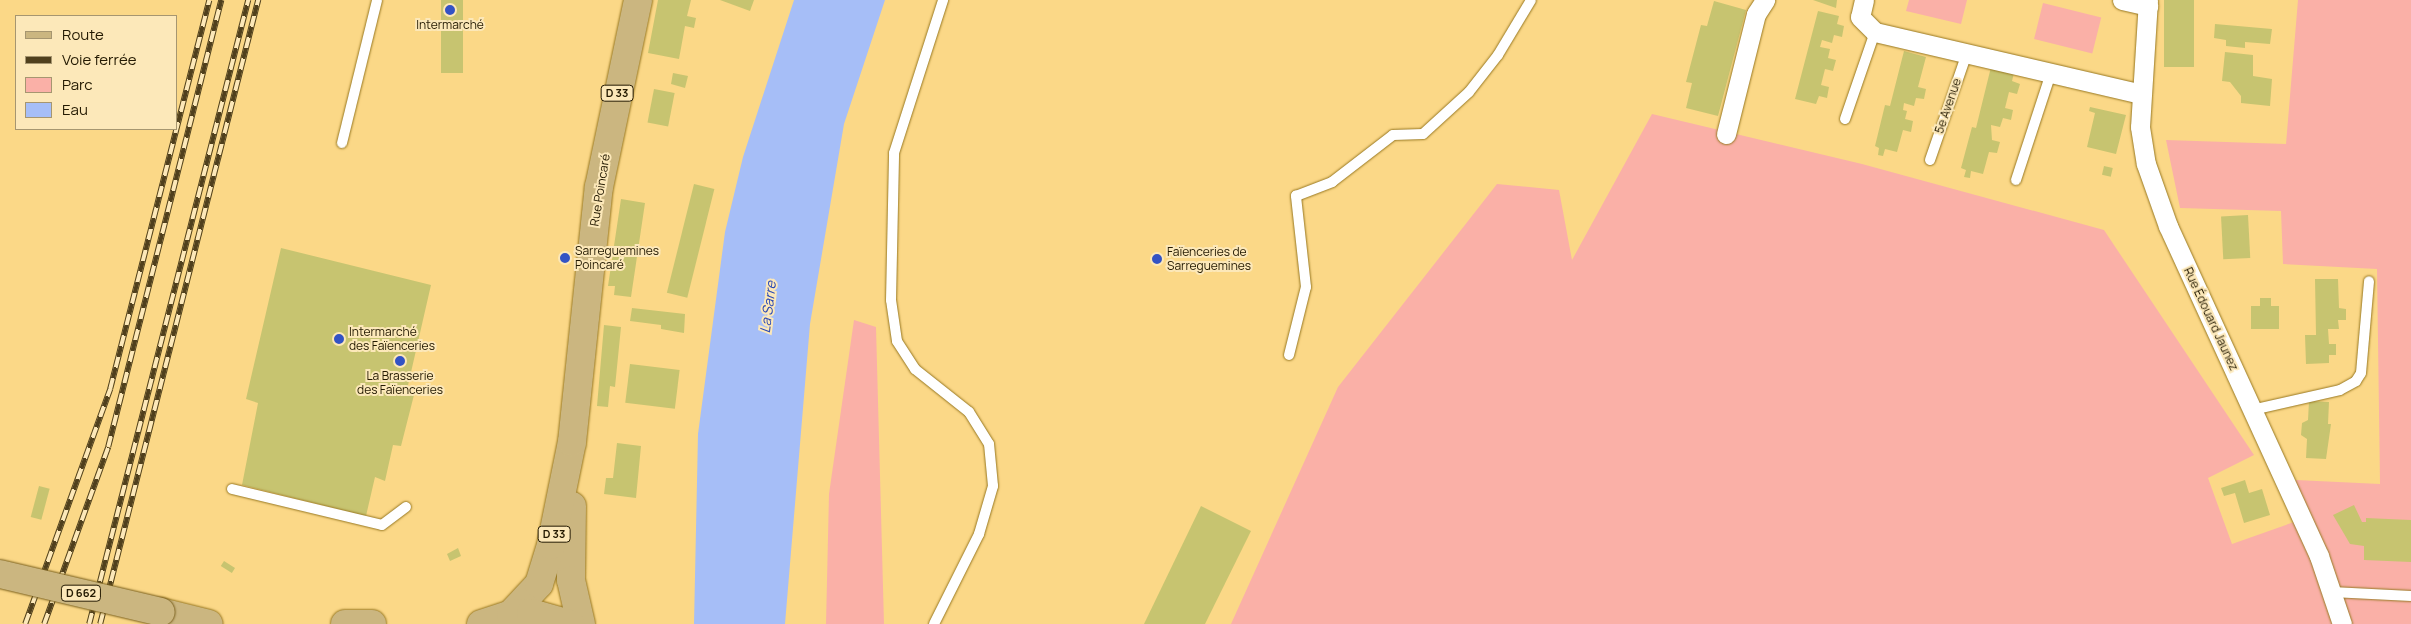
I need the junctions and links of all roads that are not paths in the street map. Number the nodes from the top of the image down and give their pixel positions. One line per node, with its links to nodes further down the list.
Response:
1 (377, 0): 15 (lane)
2 (638, 0): 21 (main road, Rue Poincaré / D 33)
3 (942, 0): 35 (lane)
4 (1531, 0): 19 (lane)
5 (1765, 0): 14 (street)
6 (1864, 0): 9 (street)
7 (2122, 0): 8 (street)
8 (2148, 3): 12 (street, Rue Édouard Jaunez)
9 (1875, 32): 10 (street); 13 (lane)
10 (1967, 53): 11 (street); 16 (lane, 5e Avenue)
11 (2052, 73): 12 (street); 17 (lane)
12 (2141, 94): 20 (street, Rue Édouard Jaunez)
13 (1845, 119)
14 (1726, 134)
15 (342, 143)
16 (1930, 160)
17 (2016, 180)
18 (2369, 281): 20 (lane)
19 (1289, 355)
20 (2252, 410): 25 (street, Rue Édouard Jaunez)
21 (572, 442): 27 (main road, Rue Poincaré / D 33); 34 (main road, Rue Poincaré / D 33)
22 (232, 489): 23 (lane)
23 (406, 507)
24 (0, 574): 28 (main road, D 662, bridge)
25 (2332, 592): 26 (lane); 36 (street, Rue Édouard Jaunez)
26 (2411, 596)
27 (511, 614): 32 (main road); 33 (main road)
28 (174, 617): 29 (main road, D 662)
29 (210, 624)
30 (345, 624): 31 (main road)
31 (372, 624)
32 (481, 624)
33 (570, 624)
34 (581, 624)
35 (934, 624)
36 (2342, 624)

